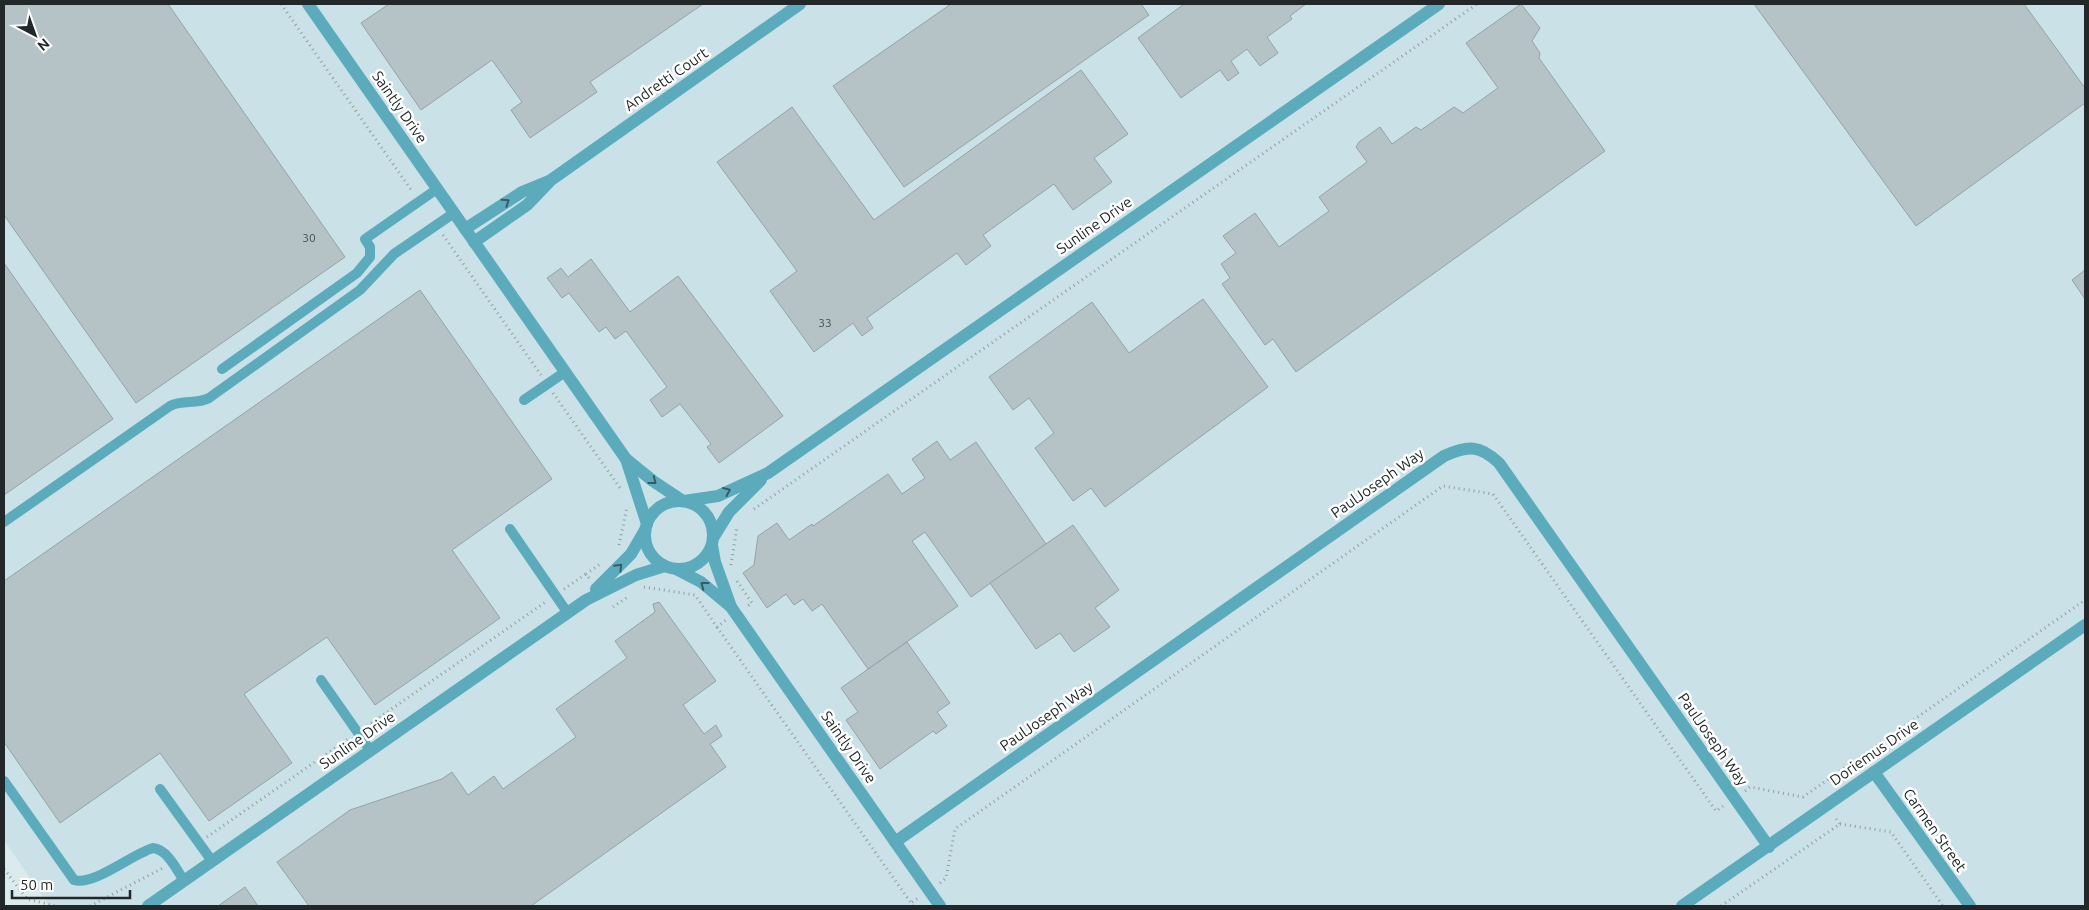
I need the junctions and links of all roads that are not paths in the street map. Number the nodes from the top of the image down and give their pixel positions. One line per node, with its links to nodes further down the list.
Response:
1 (308, 4): 5 (street, Saintly Drive)
2 (800, 4): 4 (street, Andretti Court)
3 (1439, 4): 13 (street, Sunline Drive)
4 (551, 180): 7 (street, one-way to 4); 8 (street)
5 (438, 189): 6 (street, Saintly Drive); 9 (lane)
6 (454, 213): 7 (street, Saintly Drive); 15 (lane)
7 (465, 229): 8 (street, Saintly Drive)
8 (474, 242): 10 (street, Saintly Drive)
9 (222, 368)
10 (565, 372): 11 (lane); 12 (street, Saintly Drive)
11 (524, 400)
12 (626, 459): 14 (street, Saintly Drive, one-way to 14); 16 (street, Saintly Drive)
13 (768, 473): 14 (street, Sunline Drive, one-way to 13); 18 (street, Sunline Drive)
14 (684, 501): 16 (street); 18 (street)
15 (4, 522)
16 (646, 526): 19 (street); 20 (street, Sunline Drive, one-way to 16)
17 (510, 529): 22 (lane)
18 (712, 541): 19 (street); 21 (street, Saintly Drive)
19 (670, 567): 20 (street, Sunline Drive); 21 (street, Saintly Drive, one-way to 19)
20 (586, 600): 22 (street, Sunline Drive)
21 (733, 611): 29 (street, Saintly Drive)
22 (568, 612): 25 (street, Sunline Drive)
23 (2085, 625): 26 (street, Doriemus Drive)
24 (321, 680): 25 (lane)
25 (370, 750): 31 (street, Sunline Drive)
26 (1874, 772): 30 (street, Doriemus Drive); 36 (street, Carmen Street)
27 (4, 781): 32 (lane)
28 (160, 789): 31 (lane)
29 (895, 842): 30 (street, PaulJoseph Way); 34 (street, Saintly Drive)
30 (1769, 847): 35 (street, Doriemus Drive)
31 (212, 861): 32 (street, Sunline Drive)
32 (184, 881): 33 (street, Sunline Drive)
33 (148, 906)
34 (940, 906)
35 (1682, 906)
36 (1970, 906)

